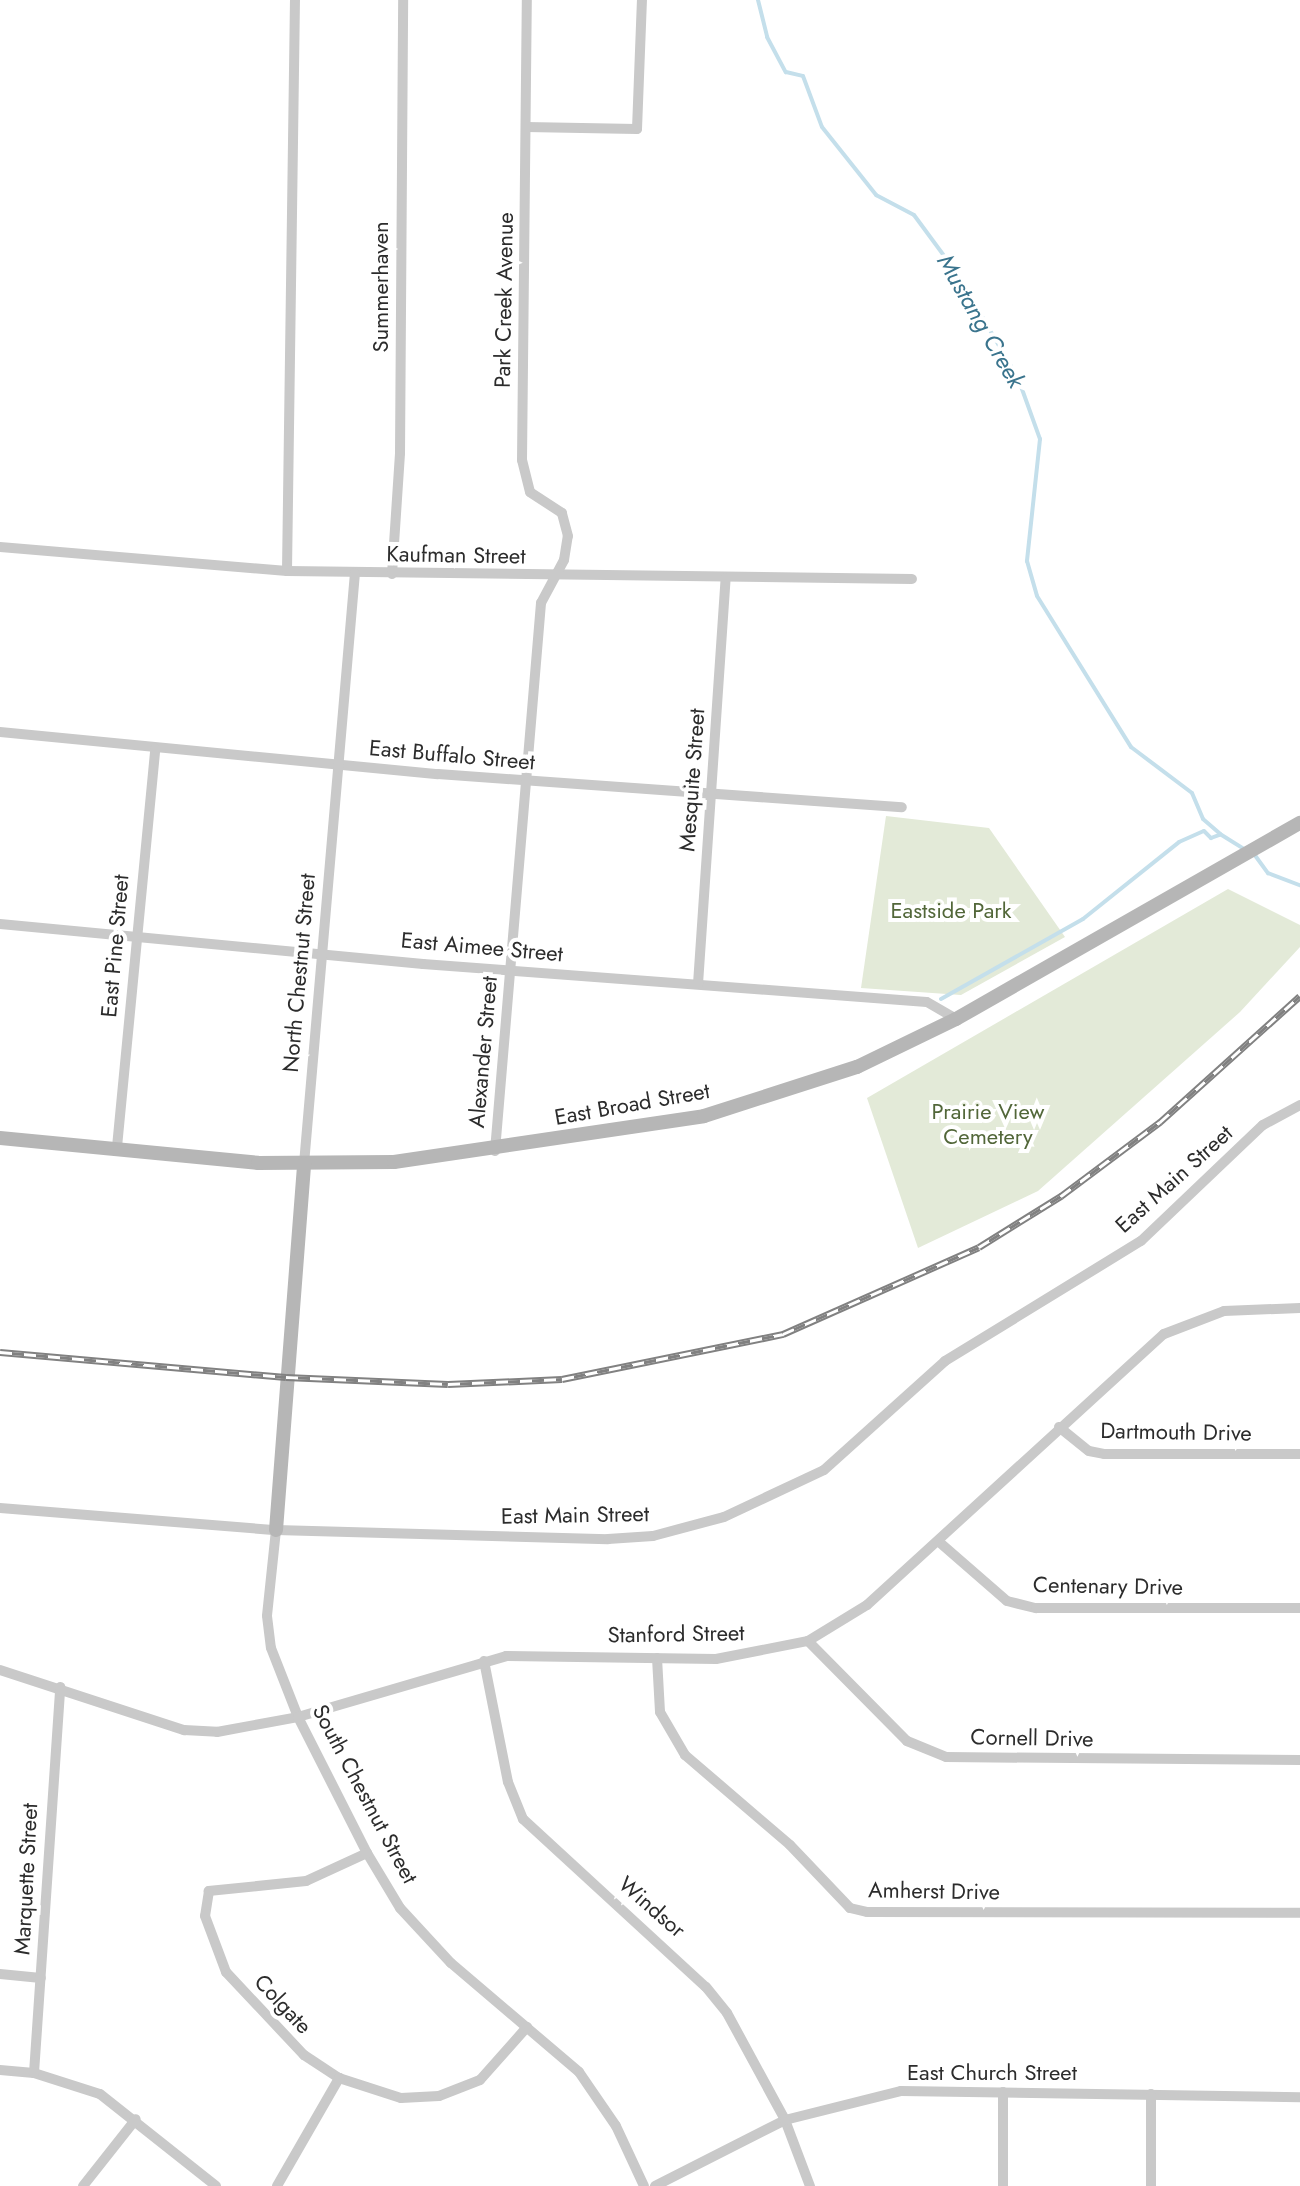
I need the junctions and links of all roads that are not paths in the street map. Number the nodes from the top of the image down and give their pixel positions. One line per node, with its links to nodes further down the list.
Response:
1 (295, 0): 7 (street)
2 (403, 0): 9 (street, Summerhaven)
3 (527, 0): 5 (street, Park Creek Avenue)
4 (642, 0): 5 (street)
5 (526, 127): 10 (street, Park Creek Avenue)
6 (0, 547): 7 (street, Kaufman Street)
7 (287, 571): 8 (street, Kaufman Street)
8 (355, 573): 9 (street, Kaufman Street); 15 (street, North Chestnut Street)
9 (392, 574): 10 (street, Kaufman Street)
10 (552, 577): 11 (street, Kaufman Street); 16 (street, Alexander Street)
11 (726, 578): 12 (street, Kaufman Street); 17 (street, Mesquite Street)
12 (912, 579)
13 (0, 732): 14 (street, East Buffalo Street)
14 (155, 749): 15 (street, East Buffalo Street); 21 (street, East Pine Street)
15 (340, 765): 16 (street, East Buffalo Street); 22 (street, North Chestnut Street)
16 (525, 781): 17 (street, East Buffalo Street); 23 (street, Alexander Street)
17 (712, 793): 18 (street, East Buffalo Street); 24 (street, Mesquite Street)
18 (902, 807)
19 (1300, 823): 25 (main road, East Broad Street)
20 (0, 924): 21 (street, East Aimee Street)
21 (135, 936): 22 (street, East Aimee Street); 28 (street, East Pine Street)
22 (323, 954): 23 (street, East Aimee Street); 30 (street, North Chestnut Street)
23 (510, 970): 24 (street, East Aimee Street); 29 (street, Alexander Street)
24 (698, 984): 25 (street, East Aimee Street)
25 (956, 1019): 29 (main road, East Broad Street)
26 (1300, 1105): 36 (street, East Main Street)
27 (0, 1138): 28 (main road, East Broad Street)
28 (117, 1147): 30 (main road, East Broad Street)
29 (495, 1151): 30 (main road, East Broad Street)
30 (304, 1164): 32 (main road, North Chestnut Street)
31 (1300, 1308): 33 (street, Stanford Street)
32 (286, 1377): 36 (main road, South Chestnut Street)
33 (1059, 1427): 34 (street, Dartmouth Drive); 37 (street, Stanford Street)
34 (1300, 1454)
35 (0, 1508): 36 (street, East Main Street)
36 (276, 1530): 44 (street, South Chestnut Street)
37 (938, 1541): 38 (street, Centenary Drive); 39 (street, Stanford Street)
38 (1300, 1608)
39 (808, 1641): 40 (street, Stanford Street); 45 (street, Cornell Drive)
40 (657, 1658): 41 (street, Stanford Street); 47 (street, Amherst Drive)
41 (484, 1661): 44 (street, Stanford Street); 58 (street, Windsor)
42 (0, 1670): 43 (street, Stanford Street)
43 (60, 1687): 44 (street, Stanford Street); 49 (street, Marquette Street)
44 (298, 1717): 46 (street, South Chestnut Street)
45 (1300, 1760)
46 (367, 1853): 50 (street, South Chestnut Street); 53 (street, Colgate)
47 (1300, 1913)
48 (0, 1974): 49 (street)
49 (41, 1978): 52 (street, Marquette Street)
50 (527, 2027): 53 (street, Colgate); 62 (street, South Chestnut Street)
51 (0, 2070): 52 (street)
52 (34, 2073): 57 (street)
53 (339, 2078): 61 (street)
54 (1003, 2092): 55 (street, East Church Street); 58 (street, East Church Street); 65 (street)
55 (1151, 2094): 56 (street, East Church Street); 66 (street)
56 (1300, 2097)
57 (136, 2119): 59 (street); 60 (street)
58 (785, 2120): 63 (street, East Church Street); 64 (street, Windsor)
59 (83, 2186)
60 (216, 2186)
61 (277, 2186)
62 (644, 2186)
63 (655, 2186)
64 (810, 2186)
65 (1003, 2186)
66 (1151, 2186)

